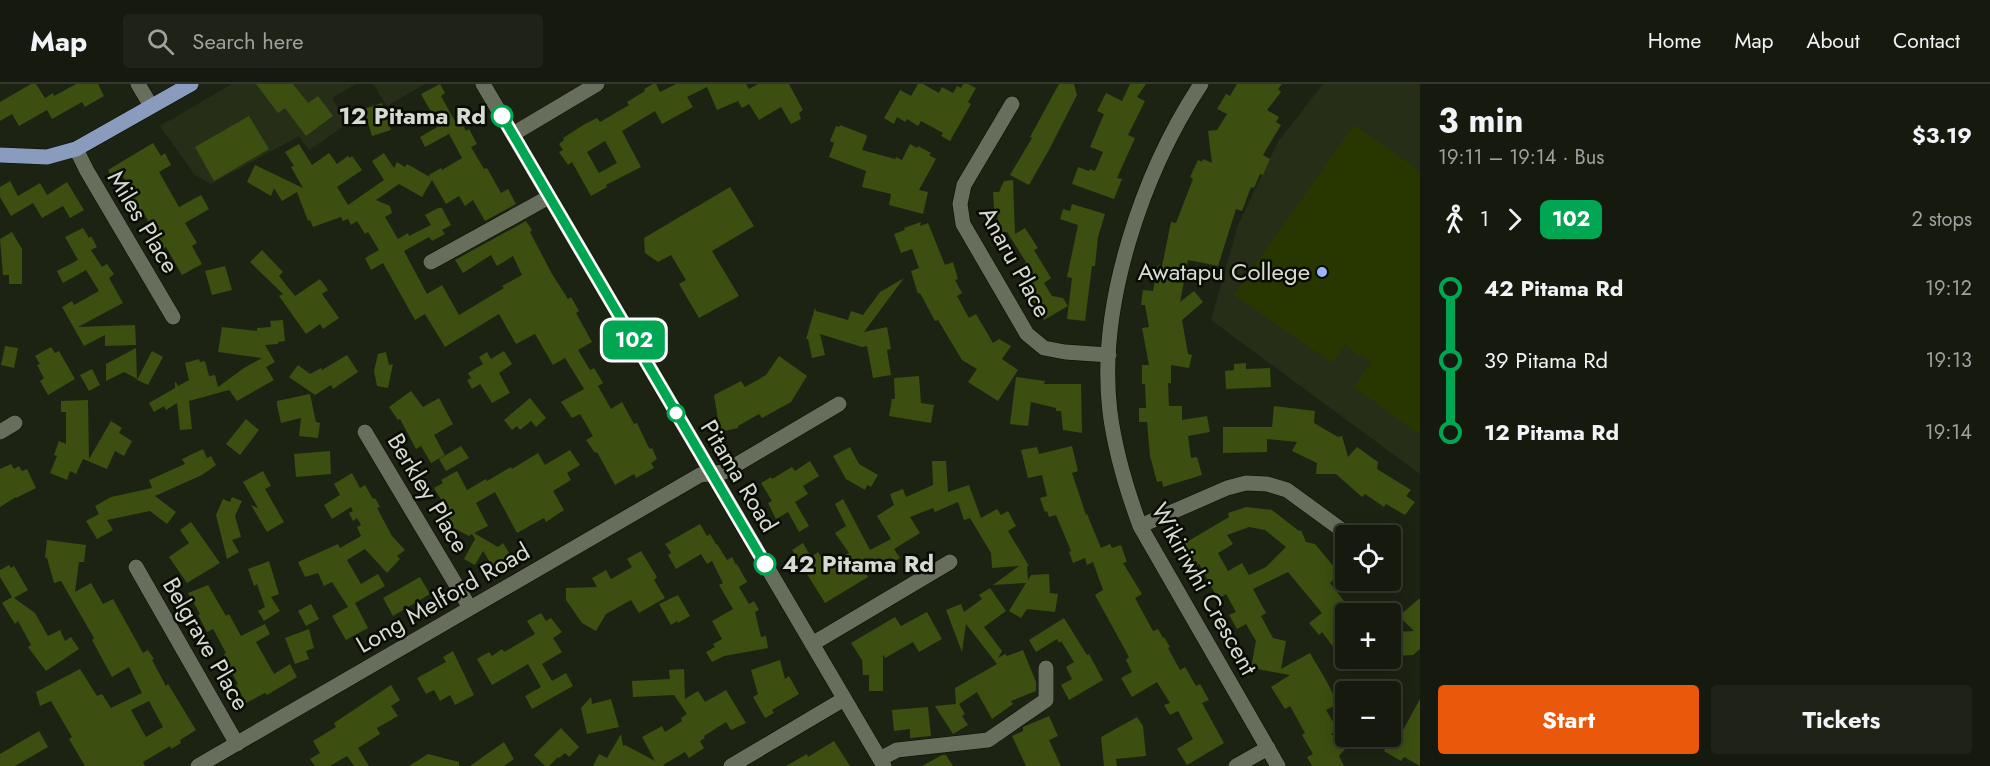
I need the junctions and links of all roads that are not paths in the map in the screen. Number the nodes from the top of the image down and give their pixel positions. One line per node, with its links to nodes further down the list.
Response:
1 (138, 84): 7 (street)
2 (191, 84): 7 (main road)
3 (483, 84): 8 (street, Pitama Road)
4 (597, 84): 8 (street)
5 (1201, 84): 14 (street, Wikiriwhi Crescent)
6 (1012, 104): 14 (street, Anaru Place)
7 (151, 106): 9 (main road)
8 (513, 134): 11 (street, Pitama Road)
9 (76, 149): 10 (main road); 13 (street, Miles Place)
10 (0, 155)
11 (549, 197): 12 (street); 19 (street, Pitama Road)
12 (431, 262)
13 (173, 316)
14 (1109, 355): 21 (street, Wikiriwhi Crescent)
15 (839, 404): 19 (street, Long Melford Road)
16 (15, 423): 17 (street)
17 (0, 432)
18 (366, 432): 24 (street, Berkley Place)
19 (711, 473): 24 (street, Long Melford Road); 25 (street, Pitama Road)
20 (1335, 525): 21 (street)
21 (1140, 526): 29 (street, Wikiriwhi Crescent)
22 (950, 562): 25 (street)
23 (136, 567): 28 (street, Belgrave Place)
24 (470, 608): 28 (street, Long Melford Road)
25 (812, 644): 27 (street, Pitama Road)
26 (1046, 669): 30 (street)
27 (844, 699): 30 (street, Pitama Road); 32 (street)
28 (237, 744): 31 (street, Long Melford Road)
29 (1268, 748): 33 (street); 34 (street, Wikiriwhi Crescent)
30 (882, 763)
31 (198, 766)
32 (731, 766)
33 (1236, 766)
34 (1278, 766)

